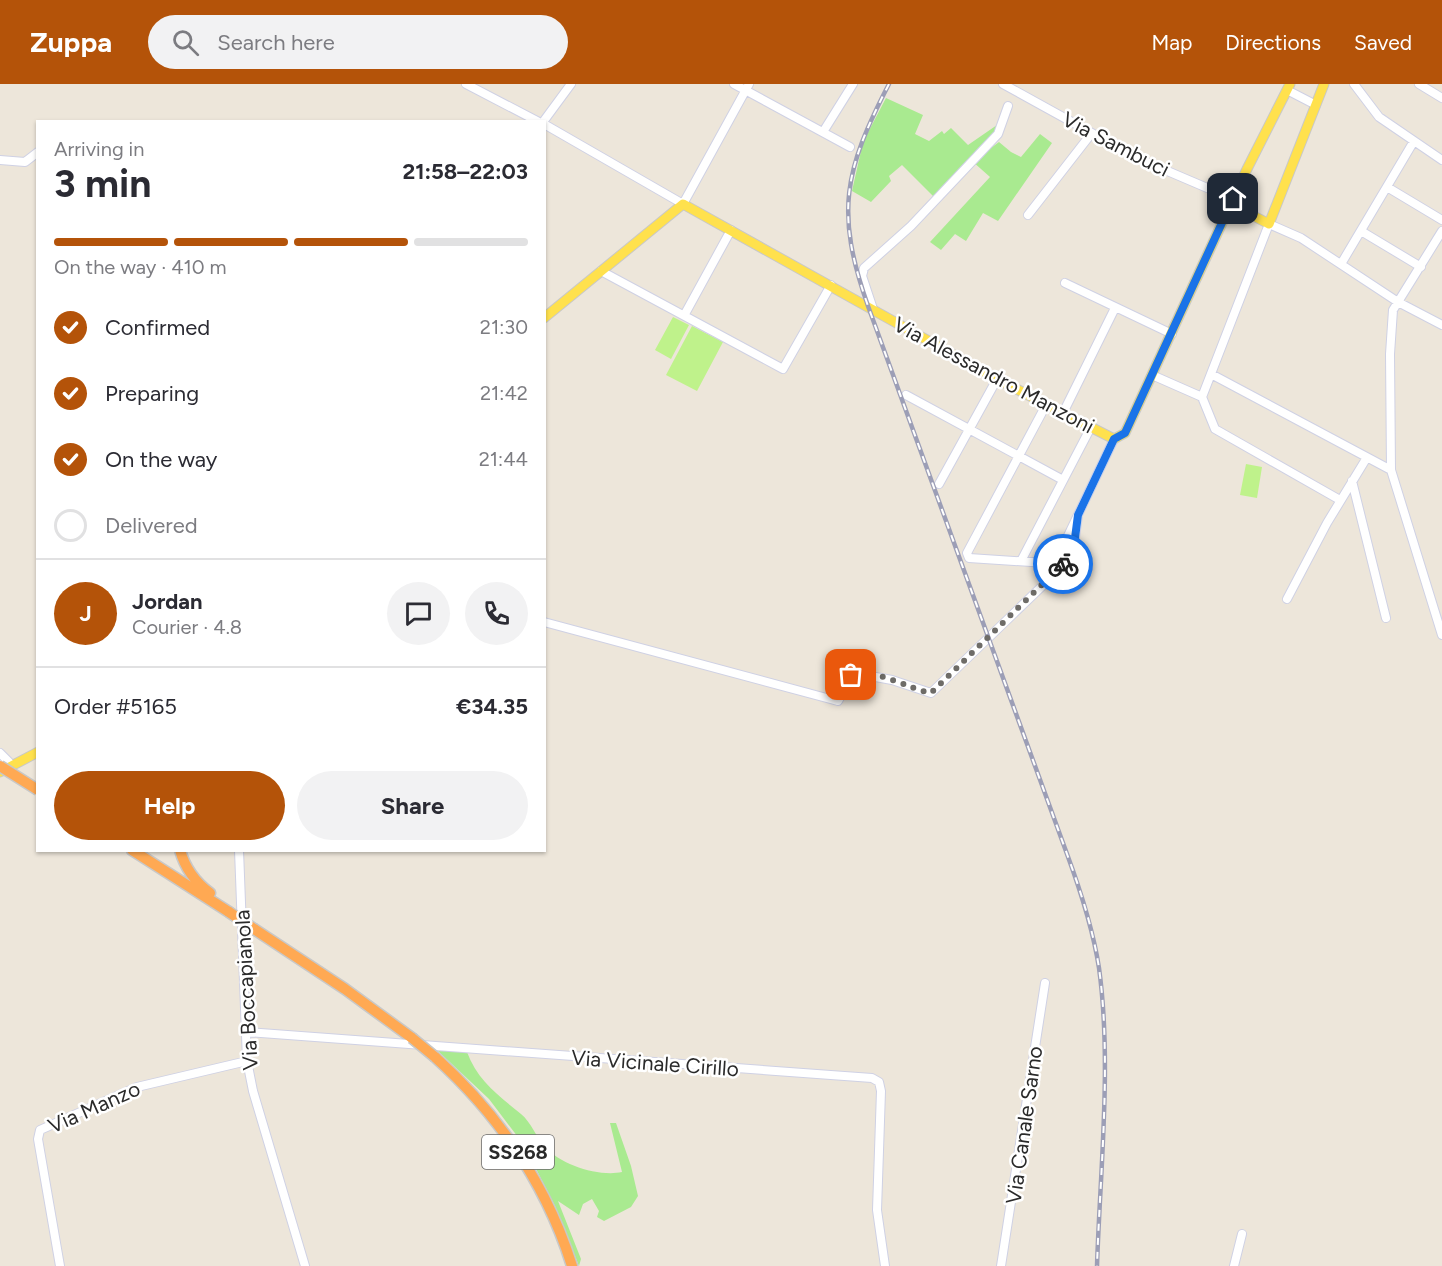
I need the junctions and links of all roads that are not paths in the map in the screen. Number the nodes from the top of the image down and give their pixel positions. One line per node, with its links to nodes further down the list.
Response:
1 (466, 84): 14 (street)
2 (571, 84): 15 (street)
3 (734, 84): 9 (street)
4 (853, 84): 17 (street)
5 (1003, 84): 18 (street, Via Sambuci)
6 (1324, 84): 12 (main road)
7 (1354, 84): 19 (street)
8 (1419, 84): 11 (street)
9 (748, 87): 17 (street); 26 (street)
10 (1288, 87): 12 (street); 25 (main road, Via Alessandro Manzoni)
11 (1442, 98)
12 (1316, 105): 29 (main road)
13 (1008, 106): 40 (street)
14 (538, 120)
15 (544, 120)
16 (546, 124): 26 (street)
17 (823, 132): 20 (street)
18 (1091, 134): 25 (street, Via Sambuci); 27 (street)
19 (1414, 141): 23 (street); 24 (street)
20 (850, 147)
21 (36, 154): 22 (street)
22 (0, 160)
23 (1442, 160)
24 (1387, 187): 28 (street); 31 (street)
25 (1232, 201): 29 (main road); 44 (main road, Via Alessandro Manzoni)
26 (683, 204): 30 (main road, Via Alessandro Manzoni); 35 (main road)
27 (1028, 215)
28 (1442, 220)
29 (1269, 224): 33 (street); 45 (street)
30 (731, 230): 37 (main road, Via Alessandro Manzoni); 41 (street)
31 (1361, 231): 33 (street); 34 (street)
32 (1442, 231): 34 (street)
33 (1341, 264): 38 (street)
34 (1421, 267): 38 (street)
35 (601, 271): 37 (street); 42 (main road)
36 (1065, 284): 39 (street)
37 (831, 285): 40 (main road, Via Alessandro Manzoni)
38 (1398, 302): 43 (street); 57 (street)
39 (1115, 308): 44 (street); 51 (street)
40 (873, 309): 47 (main road, Via Alessandro Manzoni)
41 (686, 312)
42 (546, 316)
43 (1442, 325)
44 (1172, 334): 46 (main road, Via Alessandro Manzoni)
45 (1211, 374): 49 (street); 56 (street)
46 (1152, 375): 49 (street); 54 (main road, Via Alessandro Manzoni)
47 (997, 379): 50 (main road, Via Alessandro Manzoni); 53 (street)
48 (906, 395): 53 (street)
49 (1202, 397): 61 (street)
50 (1046, 405): 51 (main road, Via Alessandro Manzoni); 55 (street)
51 (1063, 413): 52 (main road, Via Alessandro Manzoni)
52 (1091, 427): 54 (main road, Via Alessandro Manzoni); 58 (street)
53 (969, 430): 55 (street); 60 (street)
54 (1114, 439): 62 (street)
55 (1019, 457): 58 (street); 63 (street)
56 (1366, 459): 57 (street); 59 (street)
57 (1391, 470): 67 (street)
58 (1063, 480): 63 (street)
59 (1352, 481): 61 (street); 65 (street)
60 (939, 484)
61 (1340, 500): 64 (street)
62 (1078, 515): 63 (street); 66 (street)
63 (1021, 561)
64 (1287, 599)
65 (1386, 618)
66 (546, 623)
67 (1442, 635)
68 (0, 753): 70 (street)
69 (36, 753): 70 (main road)
70 (12, 765): 72 (main road)
71 (0, 766): 73 (highway, bridge)
72 (0, 772)
73 (36, 789)
74 (135, 852): 77 (highway, SS268)
75 (180, 852): 77 (highway)
76 (239, 852): 79 (street, Via Boccapianola)
77 (229, 912): 84 (highway, SS268, bridge)
78 (1045, 983): 86 (street, Via Canale Sarno)
79 (246, 1032): 80 (street, Via Boccapianola); 85 (street, Via Vicinale Cirillo)
80 (247, 1061): 82 (street, Via Manzo); 83 (street, Via Boccapianola)
81 (1242, 1234): 87 (street)
82 (60, 1266)
83 (305, 1266)
84 (572, 1266)
85 (885, 1266)
86 (1001, 1266)
87 (1234, 1266)

